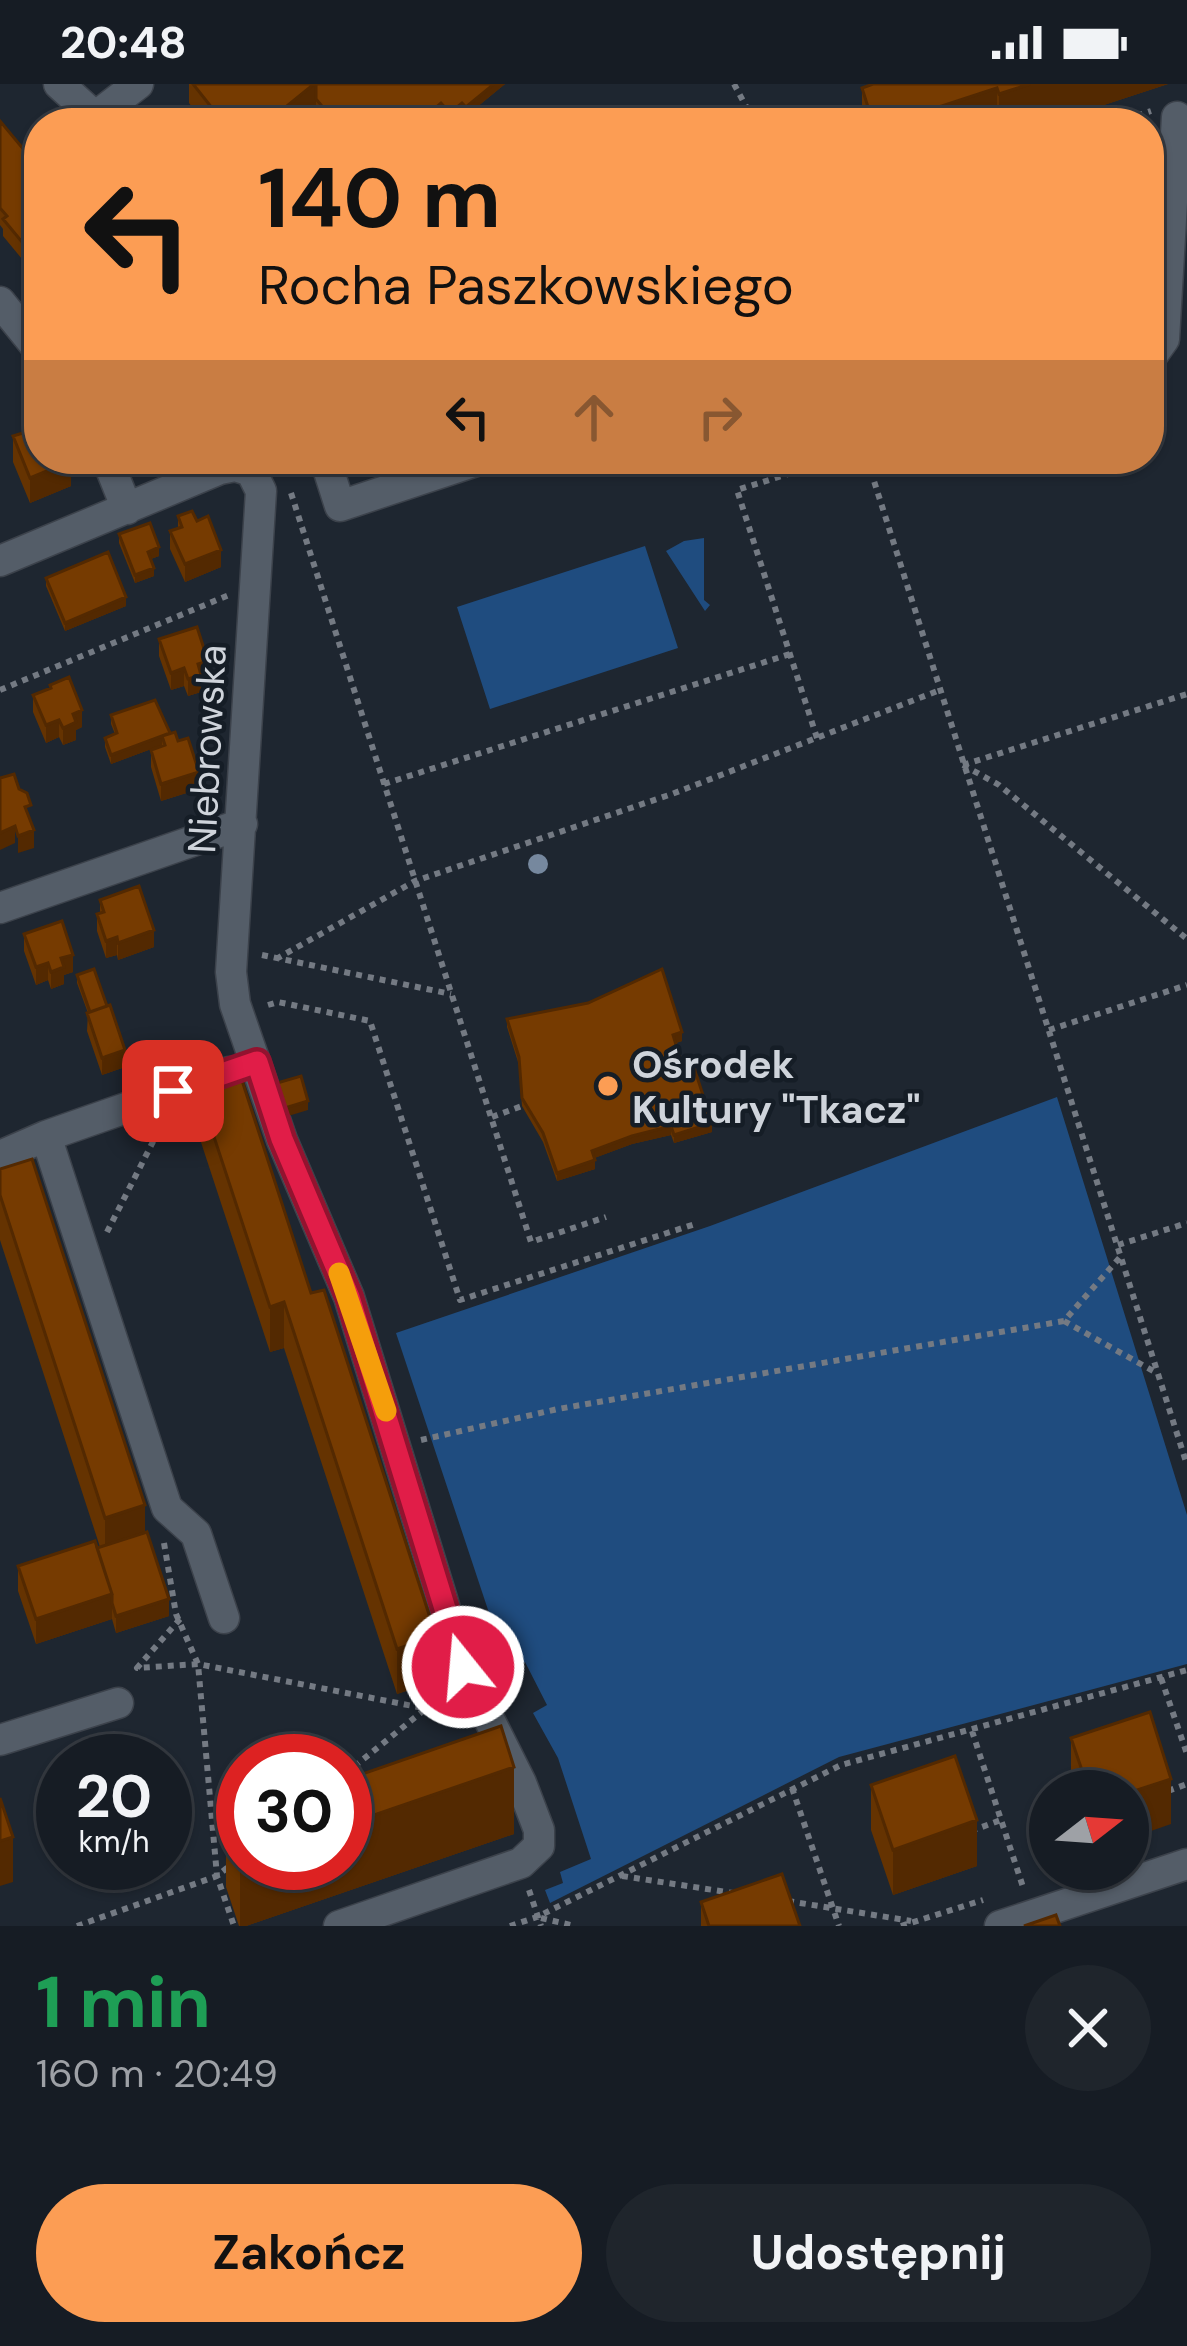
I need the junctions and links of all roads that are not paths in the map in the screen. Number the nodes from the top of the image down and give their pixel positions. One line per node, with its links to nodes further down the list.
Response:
1 (59, 84): 3 (street)
2 (138, 84): 4 (street)
3 (86, 108)
4 (112, 108)
5 (1171, 118): 8 (street)
6 (0, 302): 7 (street)
7 (24, 332)
8 (1164, 340)
9 (113, 474): 14 (street)
10 (222, 474): 14 (street)
11 (250, 474): 16 (street, Niebrowska)
12 (330, 474): 13 (street)
13 (437, 474)
14 (127, 509): 15 (street)
15 (0, 561)
16 (242, 824): 17 (street); 18 (street, Niebrowska)
17 (0, 908)
18 (257, 1062): 19 (street); 26 (street, Niebrowska)
19 (46, 1136): 20 (street); 21 (street)
20 (0, 1156)
21 (224, 1618)
22 (118, 1703): 23 (street)
23 (0, 1740)
24 (1187, 1864): 25 (street)
25 (1086, 1913): 27 (street)
26 (339, 1926)
27 (1000, 1926)

